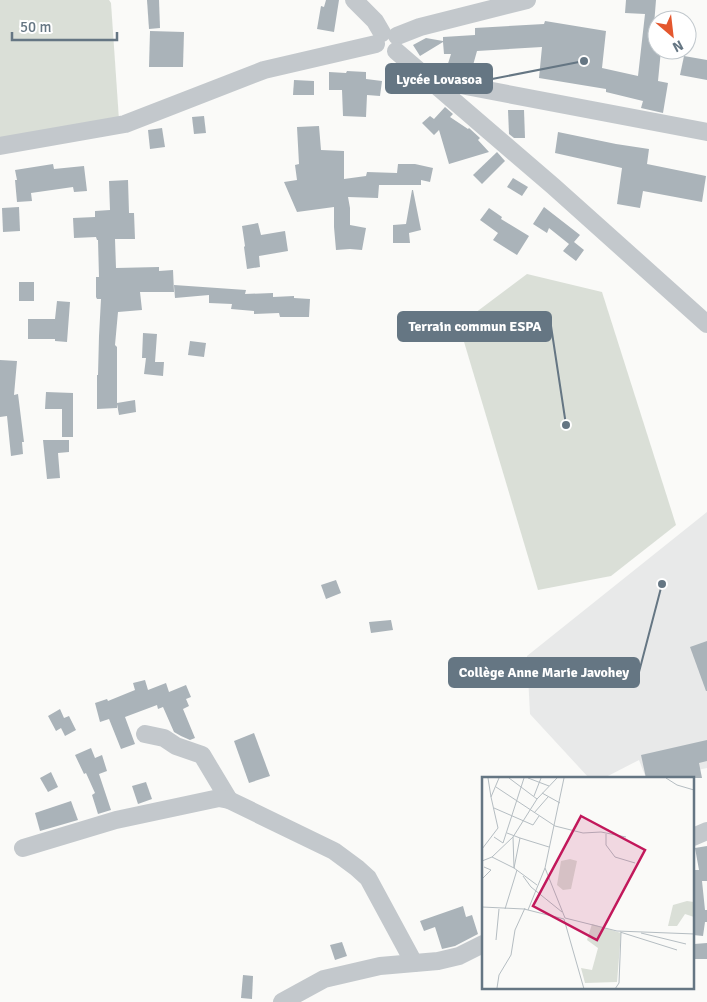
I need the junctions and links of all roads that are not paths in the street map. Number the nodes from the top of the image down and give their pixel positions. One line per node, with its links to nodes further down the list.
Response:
1 (354, 0): 3 (street)
2 (528, 0): 3 (street)
3 (388, 41): 4 (street); 6 (street)
4 (428, 79): 5 (street); 7 (street)
5 (707, 132)
6 (0, 146)
7 (707, 324)
8 (145, 734): 9 (street)
9 (229, 800): 12 (street); 14 (street)
10 (707, 831): 11 (street)
11 (694, 837)
12 (24, 848)
13 (482, 944): 14 (street)
14 (414, 962): 15 (street)
15 (282, 1002)

